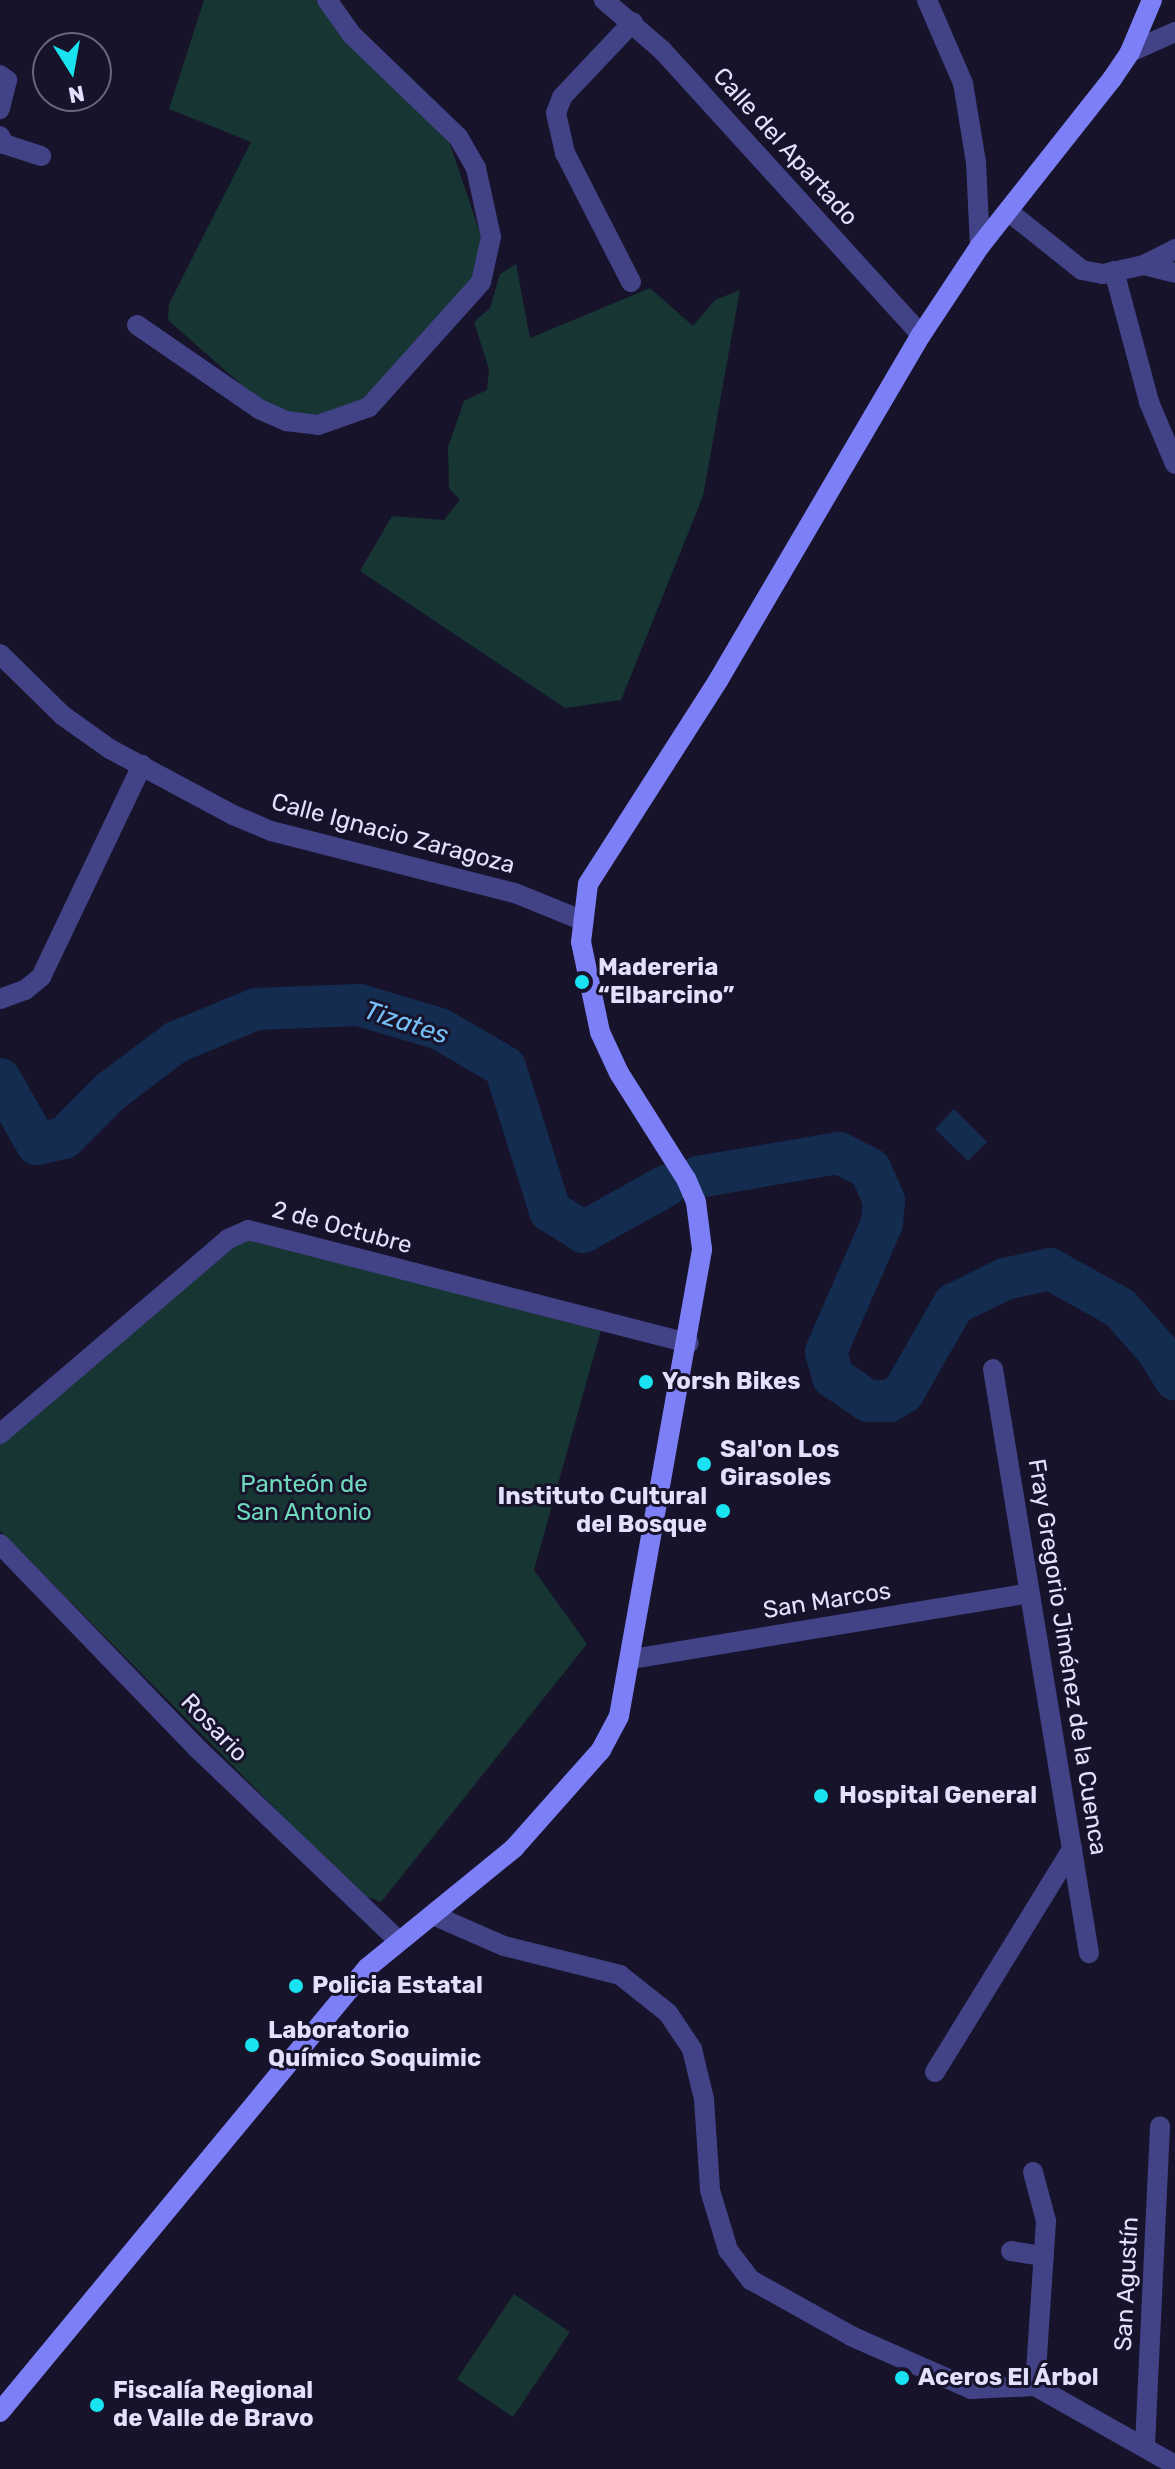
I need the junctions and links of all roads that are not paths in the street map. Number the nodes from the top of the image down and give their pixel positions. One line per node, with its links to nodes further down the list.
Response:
1 (327, 0): 19 (street)
2 (604, 0): 5 (street, Calle del Apartado)
3 (927, 0): 13 (street)
4 (1152, 0): 7 (main road)
5 (633, 22): 18 (street); 20 (street, Calle del Apartado)
6 (1175, 32): 7 (street)
7 (1130, 52): 12 (main road)
8 (0, 75): 9 (street)
9 (0, 109)
10 (0, 136): 11 (street)
11 (41, 156)
12 (1009, 212): 13 (main road); 16 (street)
13 (980, 246): 20 (main road)
14 (1175, 249): 15 (street)
15 (1144, 265): 16 (street); 17 (street)
16 (1114, 271): 21 (street)
17 (1175, 273)
18 (631, 282)
19 (137, 325)
20 (921, 335): 24 (main road)
21 (1175, 464)
22 (0, 654): 23 (street, Calle Ignacio Zaragoza)
23 (142, 765): 24 (street, Calle Ignacio Zaragoza); 25 (street)
24 (581, 920): 26 (main road)
25 (0, 999)
26 (689, 1343): 28 (street, 2 de Octubre); 31 (main road)
27 (993, 1369): 30 (street, Fray Gregorio Jiménez de la Cuenca)
28 (0, 1434)
29 (0, 1544): 34 (street, Rosario)
30 (1030, 1593): 31 (street, San Marcos); 32 (street, Fray Gregorio Jiménez de la Cuenca)
31 (632, 1659): 33 (main road)
32 (1072, 1849): 35 (street, Fray Gregorio Jiménez de la Cuenca); 36 (street)
33 (433, 1915): 34 (main road); 41 (street)
34 (398, 1940): 42 (main road)
35 (1089, 1953)
36 (935, 2072)
37 (1160, 2126): 43 (street, San Agustín)
38 (1033, 2172): 40 (street)
39 (1011, 2251): 40 (street)
40 (1044, 2256): 41 (street)
41 (1035, 2386): 43 (street)
42 (0, 2412)
43 (1145, 2445): 44 (street)
44 (1175, 2465)

